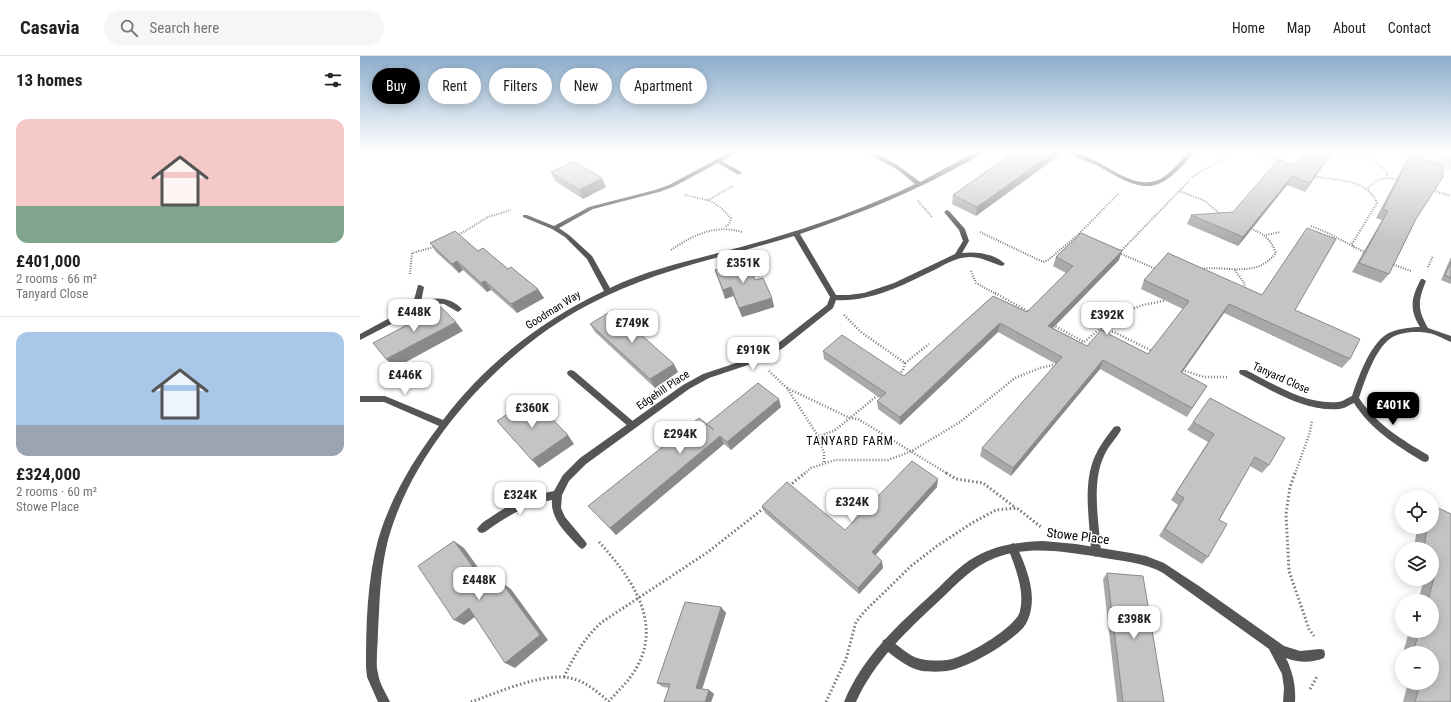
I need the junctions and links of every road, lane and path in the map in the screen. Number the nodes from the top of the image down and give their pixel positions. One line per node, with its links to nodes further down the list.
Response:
1 (679, 182): 11 (street)
2 (739, 182): 16 (path)
3 (923, 182): 10 (street, Goodman Way)
4 (1130, 182): 29 (path)
5 (1139, 182): 6 (street)
6 (1157, 182)
7 (1188, 182): 14 (path)
8 (1348, 182): 12 (path)
9 (1374, 182): 12 (path)
10 (919, 184): 28 (street, Goodman Way)
11 (672, 186): 16 (path); 24 (street)
12 (1368, 188): 34 (path)
13 (1430, 189): 15 (path)
14 (1179, 191): 21 (path); 41 (path)
15 (1451, 196)
16 (708, 200): 25 (path)
17 (917, 201): 20 (path)
18 (947, 212): 26 (street)
19 (525, 216): 24 (street); 32 (path)
20 (933, 218)
21 (1226, 219)
22 (1245, 226): 30 (path)
23 (1311, 226): 34 (path)
24 (554, 228): 44 (street)
25 (724, 228)
26 (962, 229): 29 (path); 36 (street)
27 (1280, 232): 30 (path)
28 (796, 234): 44 (street, Goodman Way); 46 (street)
29 (1079, 234): 31 (path)
30 (1265, 235): 40 (path)
31 (1085, 237)
32 (453, 238)
33 (436, 246): 43 (path)
34 (1354, 248): 35 (path)
35 (1367, 254)
36 (957, 256): 38 (street); 48 (street); 51 (path)
37 (1388, 262): 42 (path)
38 (1002, 264)
39 (1197, 270): 40 (path)
40 (1235, 270): 45 (path)
41 (1162, 271)
42 (1423, 281): 54 (street)
43 (420, 287): 50 (street)
44 (608, 291): 74 (street, Goodman Way)
45 (1248, 294)
46 (834, 296): 48 (street); 61 (street, Edgehill Place)
47 (1173, 297): 53 (path)
48 (843, 298): 63 (path)
49 (458, 309): 50 (street)
50 (411, 310): 55 (street)
51 (1035, 315)
52 (1048, 322): 57 (path)
53 (1099, 330): 57 (path); 60 (path)
54 (1426, 330): 56 (street); 70 (street)
55 (360, 337)
56 (1451, 339)
57 (1084, 342): 59 (path)
58 (929, 344): 63 (path)
59 (1076, 351)
60 (1155, 353)
61 (757, 359): 68 (path); 75 (street, Edgehill Place)
62 (1063, 362): 78 (path)
63 (905, 363): 67 (path)
64 (1176, 366): 65 (path)
65 (1243, 372): 72 (street, Tanyard Close)
66 (571, 373): 75 (street)
67 (898, 375)
68 (787, 388): 73 (path); 77 (path)
69 (882, 390): 73 (path)
70 (1355, 398): 72 (street, Tanyard Close); 79 (street)
71 (360, 399): 74 (street)
72 (1313, 404): 92 (path)
73 (850, 418): 77 (path); 78 (path)
74 (444, 424): 94 (street, Goodman Way)
75 (632, 425): 82 (street, Edgehill Place)
76 (1117, 430): 88 (street)
77 (818, 436): 80 (path)
78 (912, 451): 80 (path); 84 (path)
79 (1425, 458)
80 (824, 463): 81 (path)
81 (784, 491)
82 (557, 495): 85 (street); 86 (street)
83 (767, 505): 89 (path)
84 (1017, 508)
85 (482, 529)
86 (582, 544): 89 (path)
87 (1013, 548): 88 (street, Stowe Place); 90 (street, Stowe Place); 90 (street)
88 (1096, 552): 91 (street, Stowe Place)
89 (638, 598): 93 (path); 96 (path)
90 (887, 644): 97 (street, Stowe Place)
91 (1271, 644): 92 (street, Stowe Place); 98 (street, Stowe Place)
92 (1320, 654)
93 (564, 677): 95 (path); 96 (path)
94 (384, 702)
95 (472, 702)
96 (609, 702)
97 (850, 702)
98 (1289, 702)

